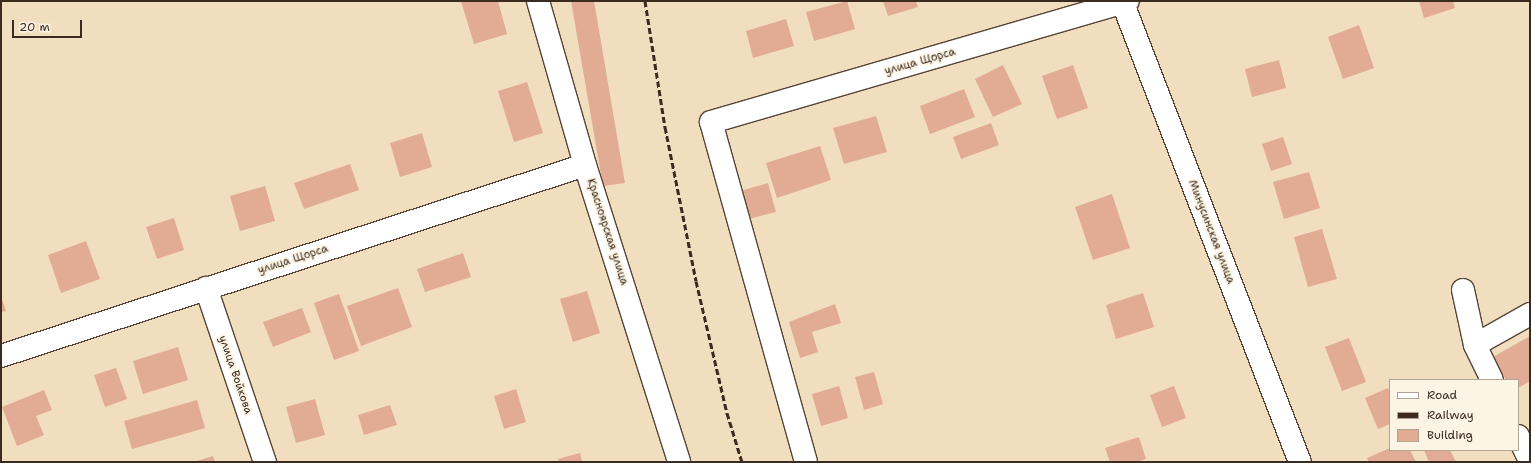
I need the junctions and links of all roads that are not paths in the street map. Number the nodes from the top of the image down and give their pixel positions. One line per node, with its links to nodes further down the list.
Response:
1 (538, 1): 3 (street, Красноярская улица)
2 (1124, 2): 14 (street, улица Щорса); 15 (street, Минусинская улица)
3 (585, 165): 4 (street, улица Щорса); 13 (street, Красноярская улица)
4 (206, 288): 8 (street, улица Щорса); 12 (street, улица Войкова)
5 (1463, 290): 7 (street)
6 (1530, 314): 7 (street)
7 (1475, 345): 9 (street)
8 (1, 356)
9 (1492, 379)
10 (1519, 438): 11 (street)
11 (1530, 461)
12 (265, 462)
13 (679, 462)
14 (806, 462)
15 (1300, 462)

